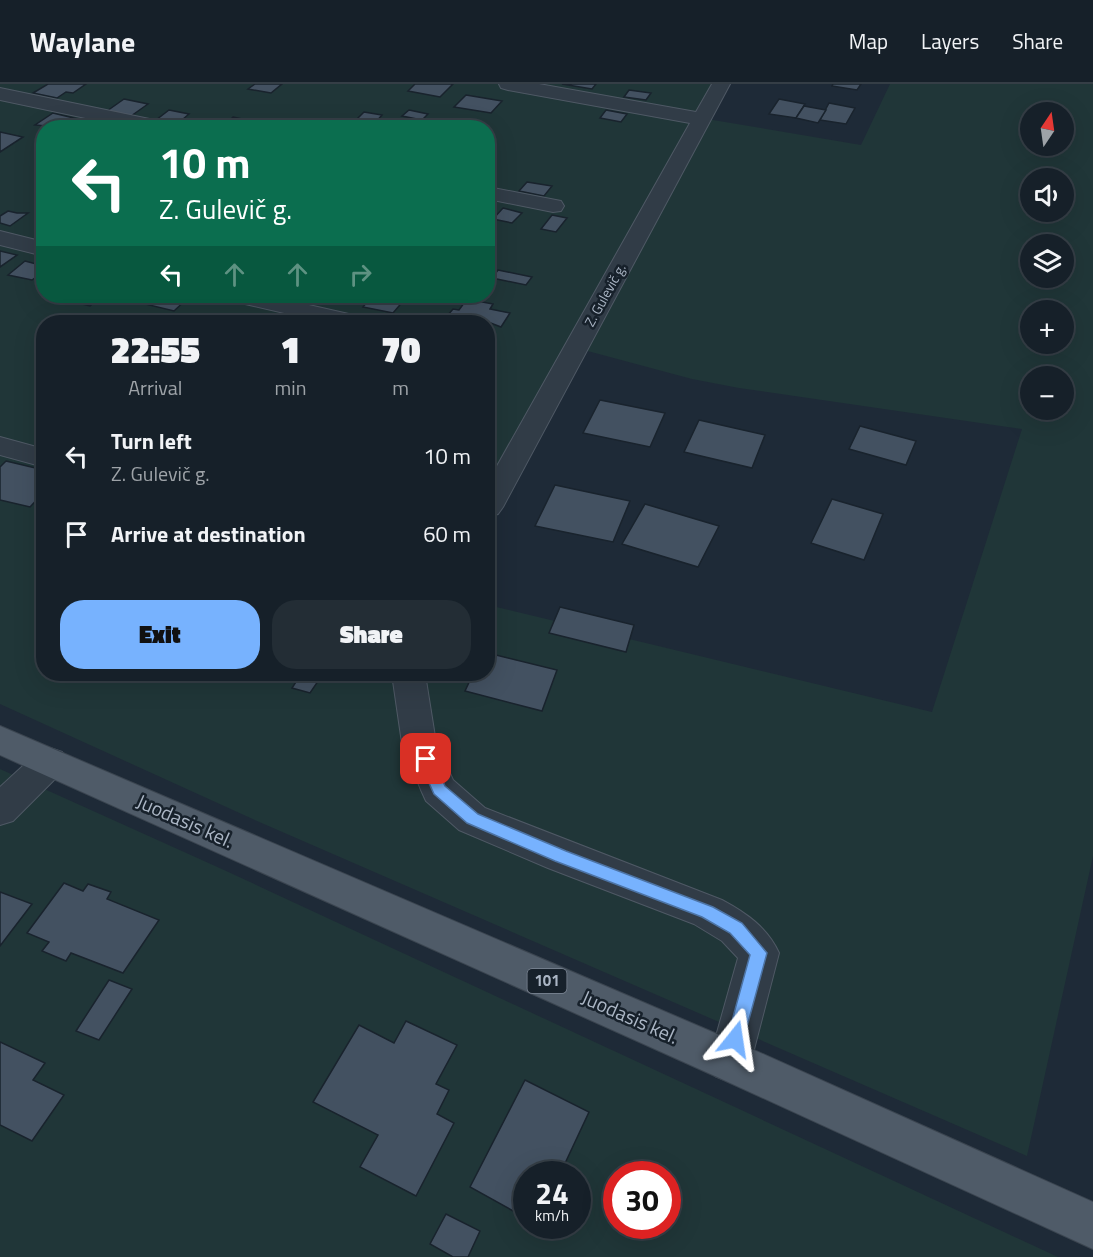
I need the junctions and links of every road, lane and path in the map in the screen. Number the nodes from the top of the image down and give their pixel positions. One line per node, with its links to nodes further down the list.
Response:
1 (508, 84): 4 (street)
2 (721, 84): 4 (street, Z. Gulevič g.)
3 (0, 94): 5 (street)
4 (702, 119): 14 (street, Z. Gulevič g.)
5 (125, 120)
6 (495, 194): 7 (street)
7 (553, 206)
8 (0, 238): 9 (street)
9 (36, 247)
10 (270, 303): 11 (street)
11 (323, 315)
12 (0, 446): 13 (street)
13 (36, 456)
14 (495, 494)
15 (410, 681): 19 (street)
16 (0, 740): 17 (main road, Juodasis kel. / 101)
17 (50, 762): 18 (street); 19 (main road, Juodasis kel. / 101)
18 (0, 810)
19 (730, 1061): 20 (main road, Juodasis kel. / 101)
20 (1093, 1226)

